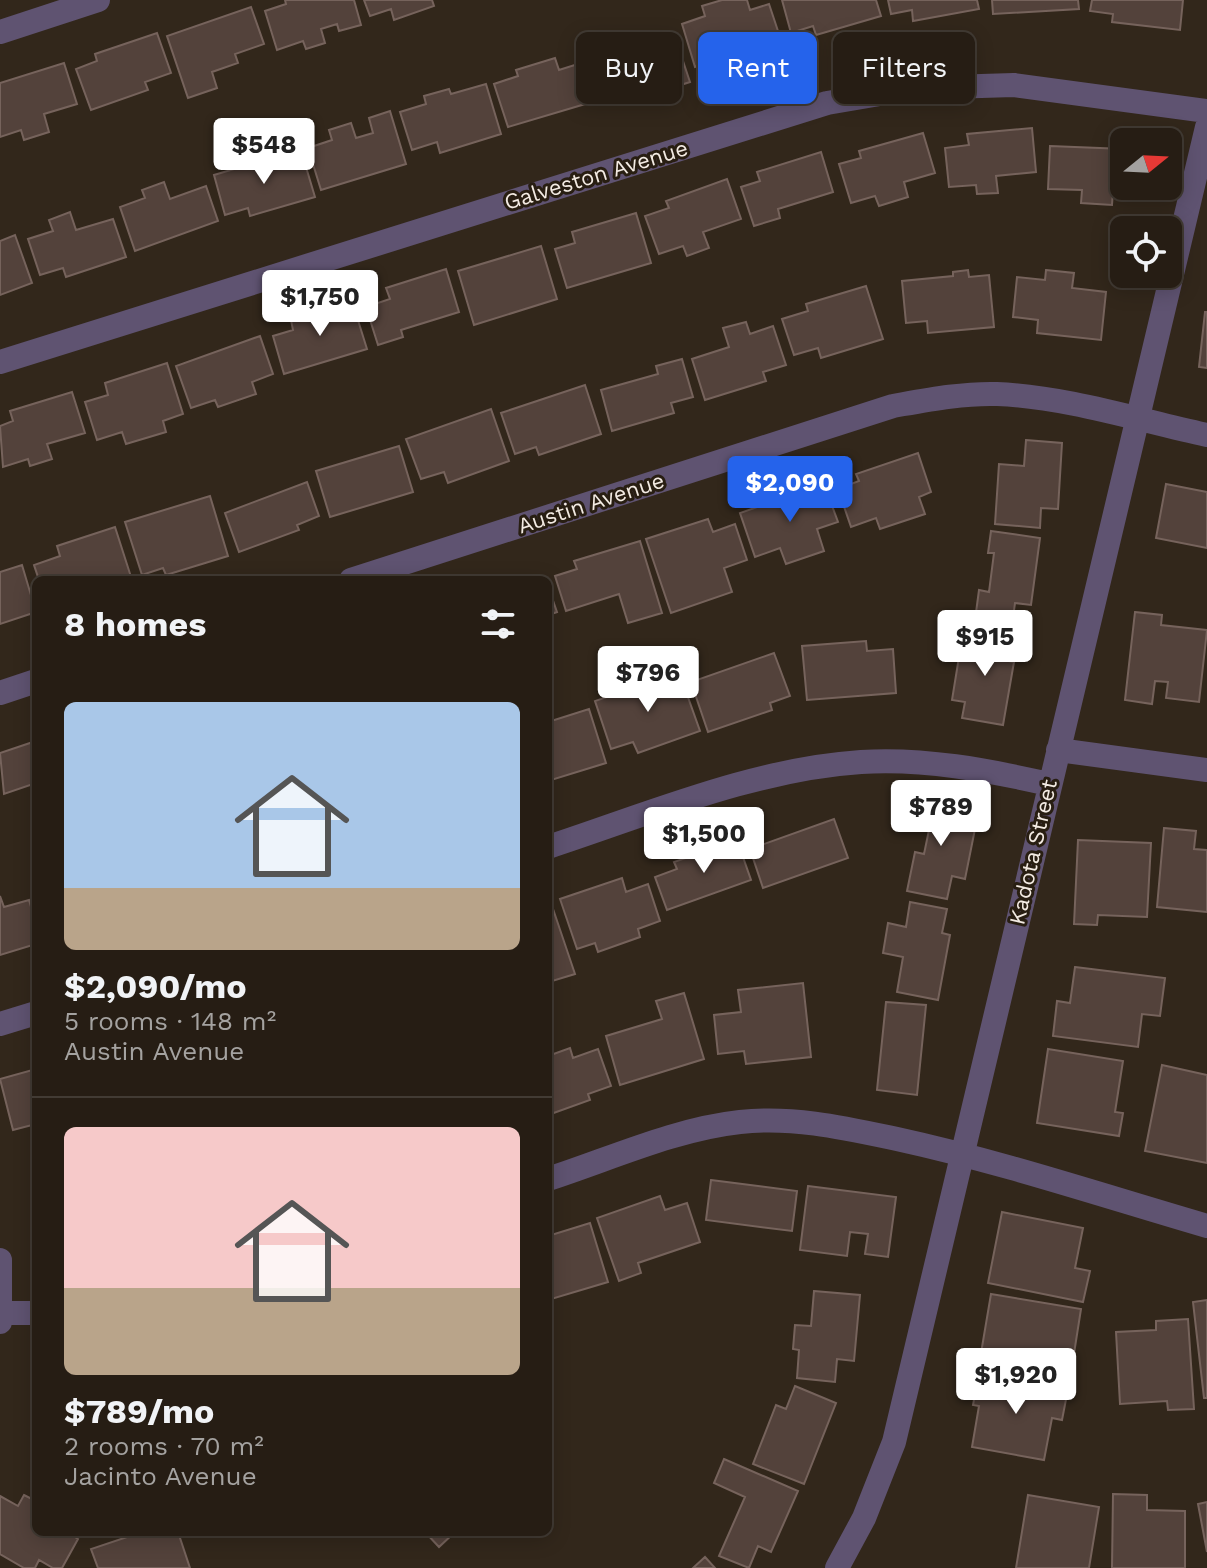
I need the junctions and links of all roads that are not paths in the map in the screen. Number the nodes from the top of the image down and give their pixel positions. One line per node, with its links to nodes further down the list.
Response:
1 (98, 0): 2 (street)
2 (0, 32)
3 (1207, 111): 5 (street, Galveston Avenue)
4 (1207, 127): 6 (street, Kadota Street)
5 (0, 362)
6 (1136, 419): 7 (street, Austin Avenue); 8 (street, Austin Avenue); 11 (street, Kadota Street)
7 (1207, 435)
8 (363, 576)
9 (32, 682): 10 (street)
10 (0, 693)
11 (1058, 750): 12 (street); 13 (street, Kadota Street)
12 (1207, 770)
13 (1049, 784): 14 (street); 17 (street, Kadota Street)
14 (552, 846)
15 (32, 1014): 16 (street)
16 (0, 1024)
17 (964, 1154): 18 (street); 19 (street); 23 (street, Kadota Street)
18 (552, 1178)
19 (1207, 1226)
20 (0, 1260): 22 (street)
21 (32, 1314): 22 (street)
22 (1, 1318)
23 (837, 1568)

